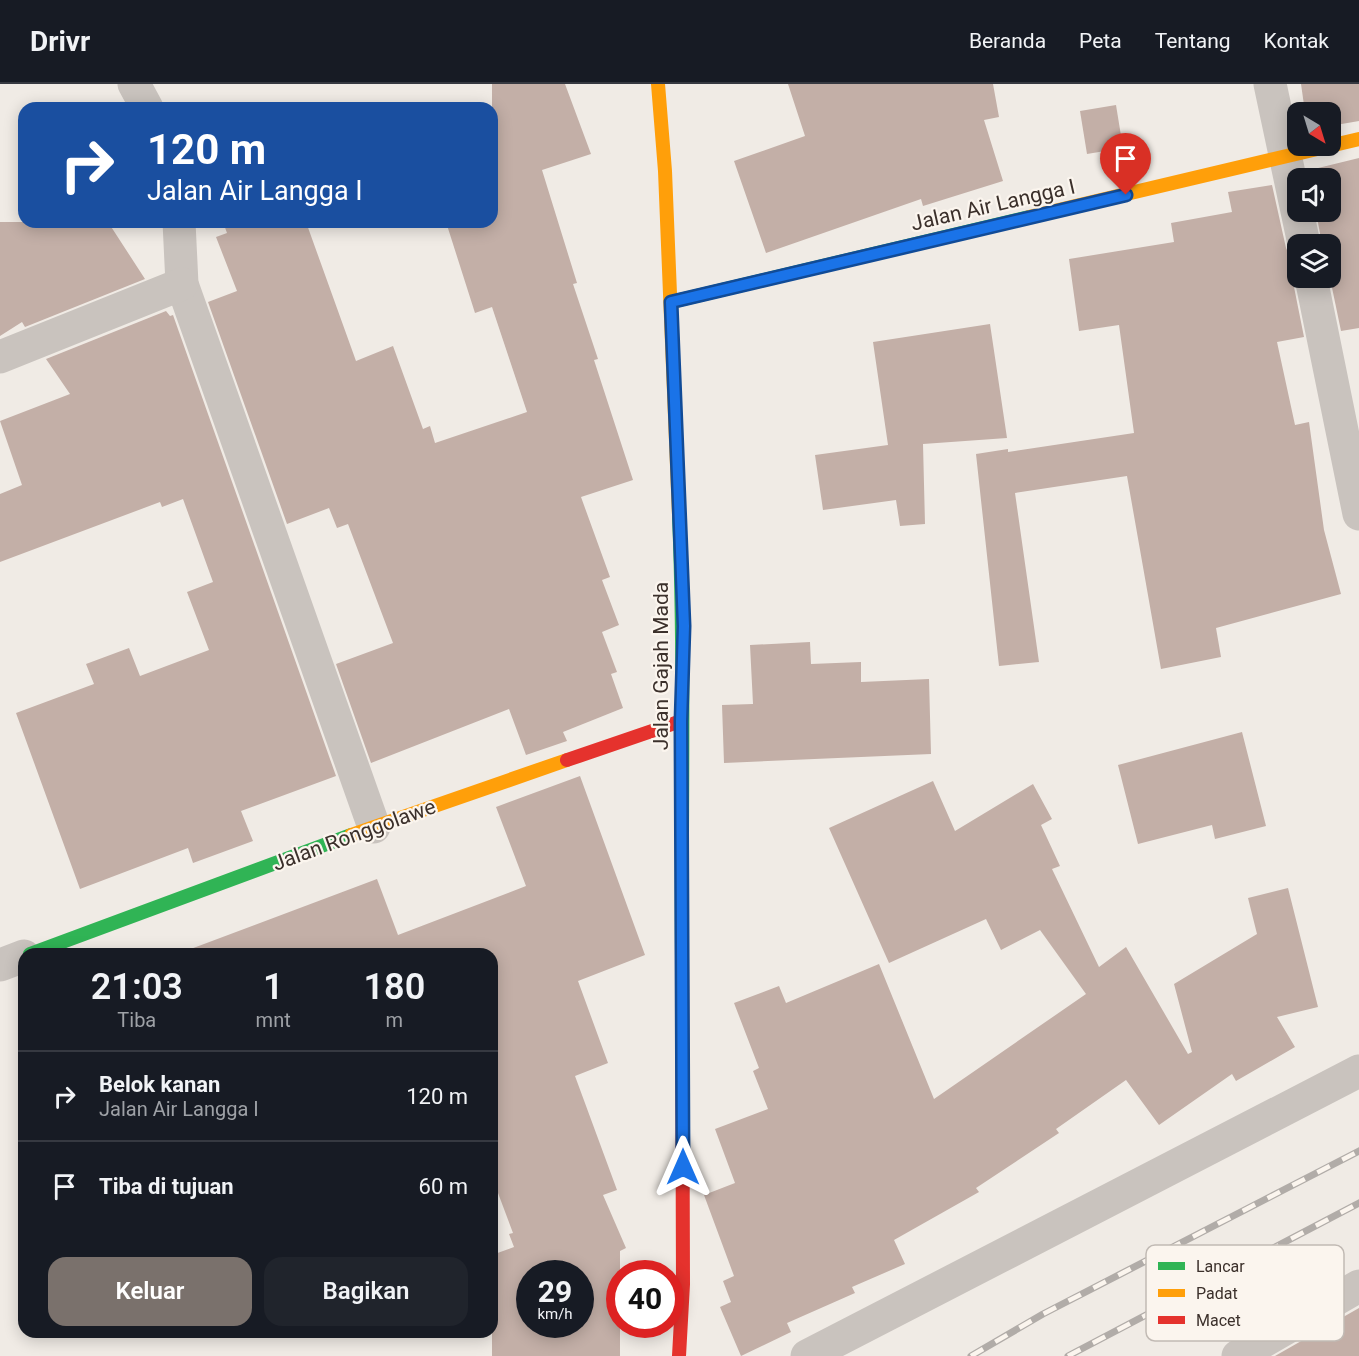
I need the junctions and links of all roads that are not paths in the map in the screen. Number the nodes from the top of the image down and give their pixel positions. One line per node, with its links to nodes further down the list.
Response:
1 (134, 84): 4 (street)
2 (658, 84): 11 (street, Jalan Gajah Mada)
3 (1270, 84): 6 (street)
4 (144, 102)
5 (1359, 139): 6 (street, Jalan Air Langga I)
6 (1286, 157): 8 (street); 11 (street, Jalan Air Langga I)
7 (178, 228): 9 (street)
8 (1302, 234)
9 (182, 284): 12 (street); 15 (street)
10 (1313, 288): 13 (street)
11 (671, 302): 14 (street, Jalan Gajah Mada)
12 (0, 357)
13 (1359, 514)
14 (681, 721): 15 (street, Jalan Ronggolawe); 23 (street, Jalan Gajah Mada)
15 (374, 827): 16 (street, Jalan Ronggolawe)
16 (46, 948)
17 (18, 958): 18 (street)
18 (0, 965)
19 (1359, 1071): 24 (street)
20 (1359, 1286): 21 (street)
21 (1344, 1295)
22 (1265, 1341): 25 (street)
23 (678, 1356)
24 (807, 1356)
25 (1239, 1356)

